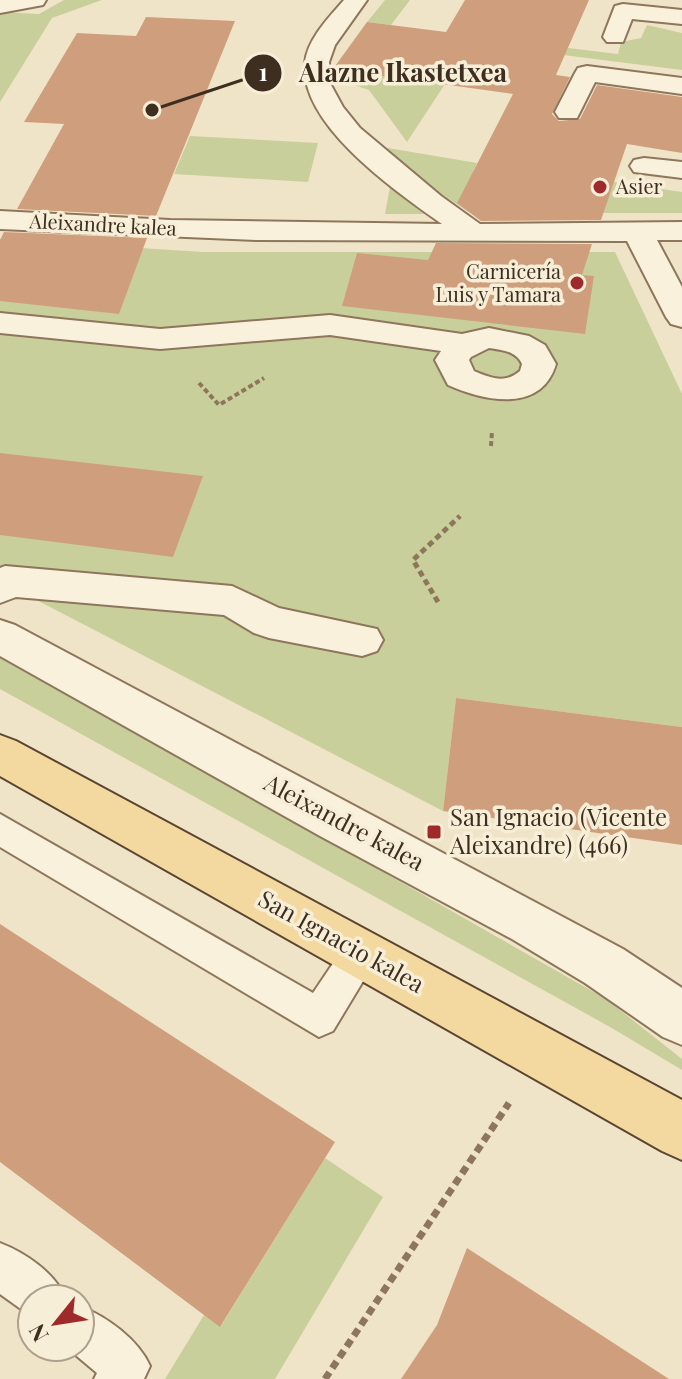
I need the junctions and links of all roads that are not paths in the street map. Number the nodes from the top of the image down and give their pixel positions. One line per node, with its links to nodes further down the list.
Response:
1 (35, 0): 4 (street)
2 (356, 0): 9 (street)
3 (616, 5): 5 (street); 6 (street)
4 (0, 6)
5 (682, 17)
6 (615, 37)
7 (682, 86): 8 (street)
8 (568, 112)
9 (354, 136): 10 (street); 18 (street)
10 (394, 141)
11 (644, 166): 12 (street)
12 (682, 170)
13 (0, 202): 15 (street)
14 (0, 220): 15 (street, Aleixandre kalea)
15 (169, 229): 18 (street, Aleixandre kalea)
16 (682, 231): 17 (street, Aleixandre kalea)
17 (638, 232): 18 (street, Aleixandre kalea); 19 (street)
18 (474, 233)
19 (682, 317)
20 (0, 323): 21 (street)
21 (464, 344)
22 (0, 588): 24 (street)
23 (0, 636): 28 (street, Aleixandre kalea)
24 (362, 640)
25 (0, 754): 27 (main road, San Ignacio kalea)
26 (0, 829): 27 (lane)
27 (361, 953): 29 (main road, San Ignacio kalea)
28 (682, 1019)
29 (682, 1131)
30 (0, 1265): 31 (lane)
31 (23, 1283)
32 (96, 1342): 33 (lane)
33 (118, 1379)

